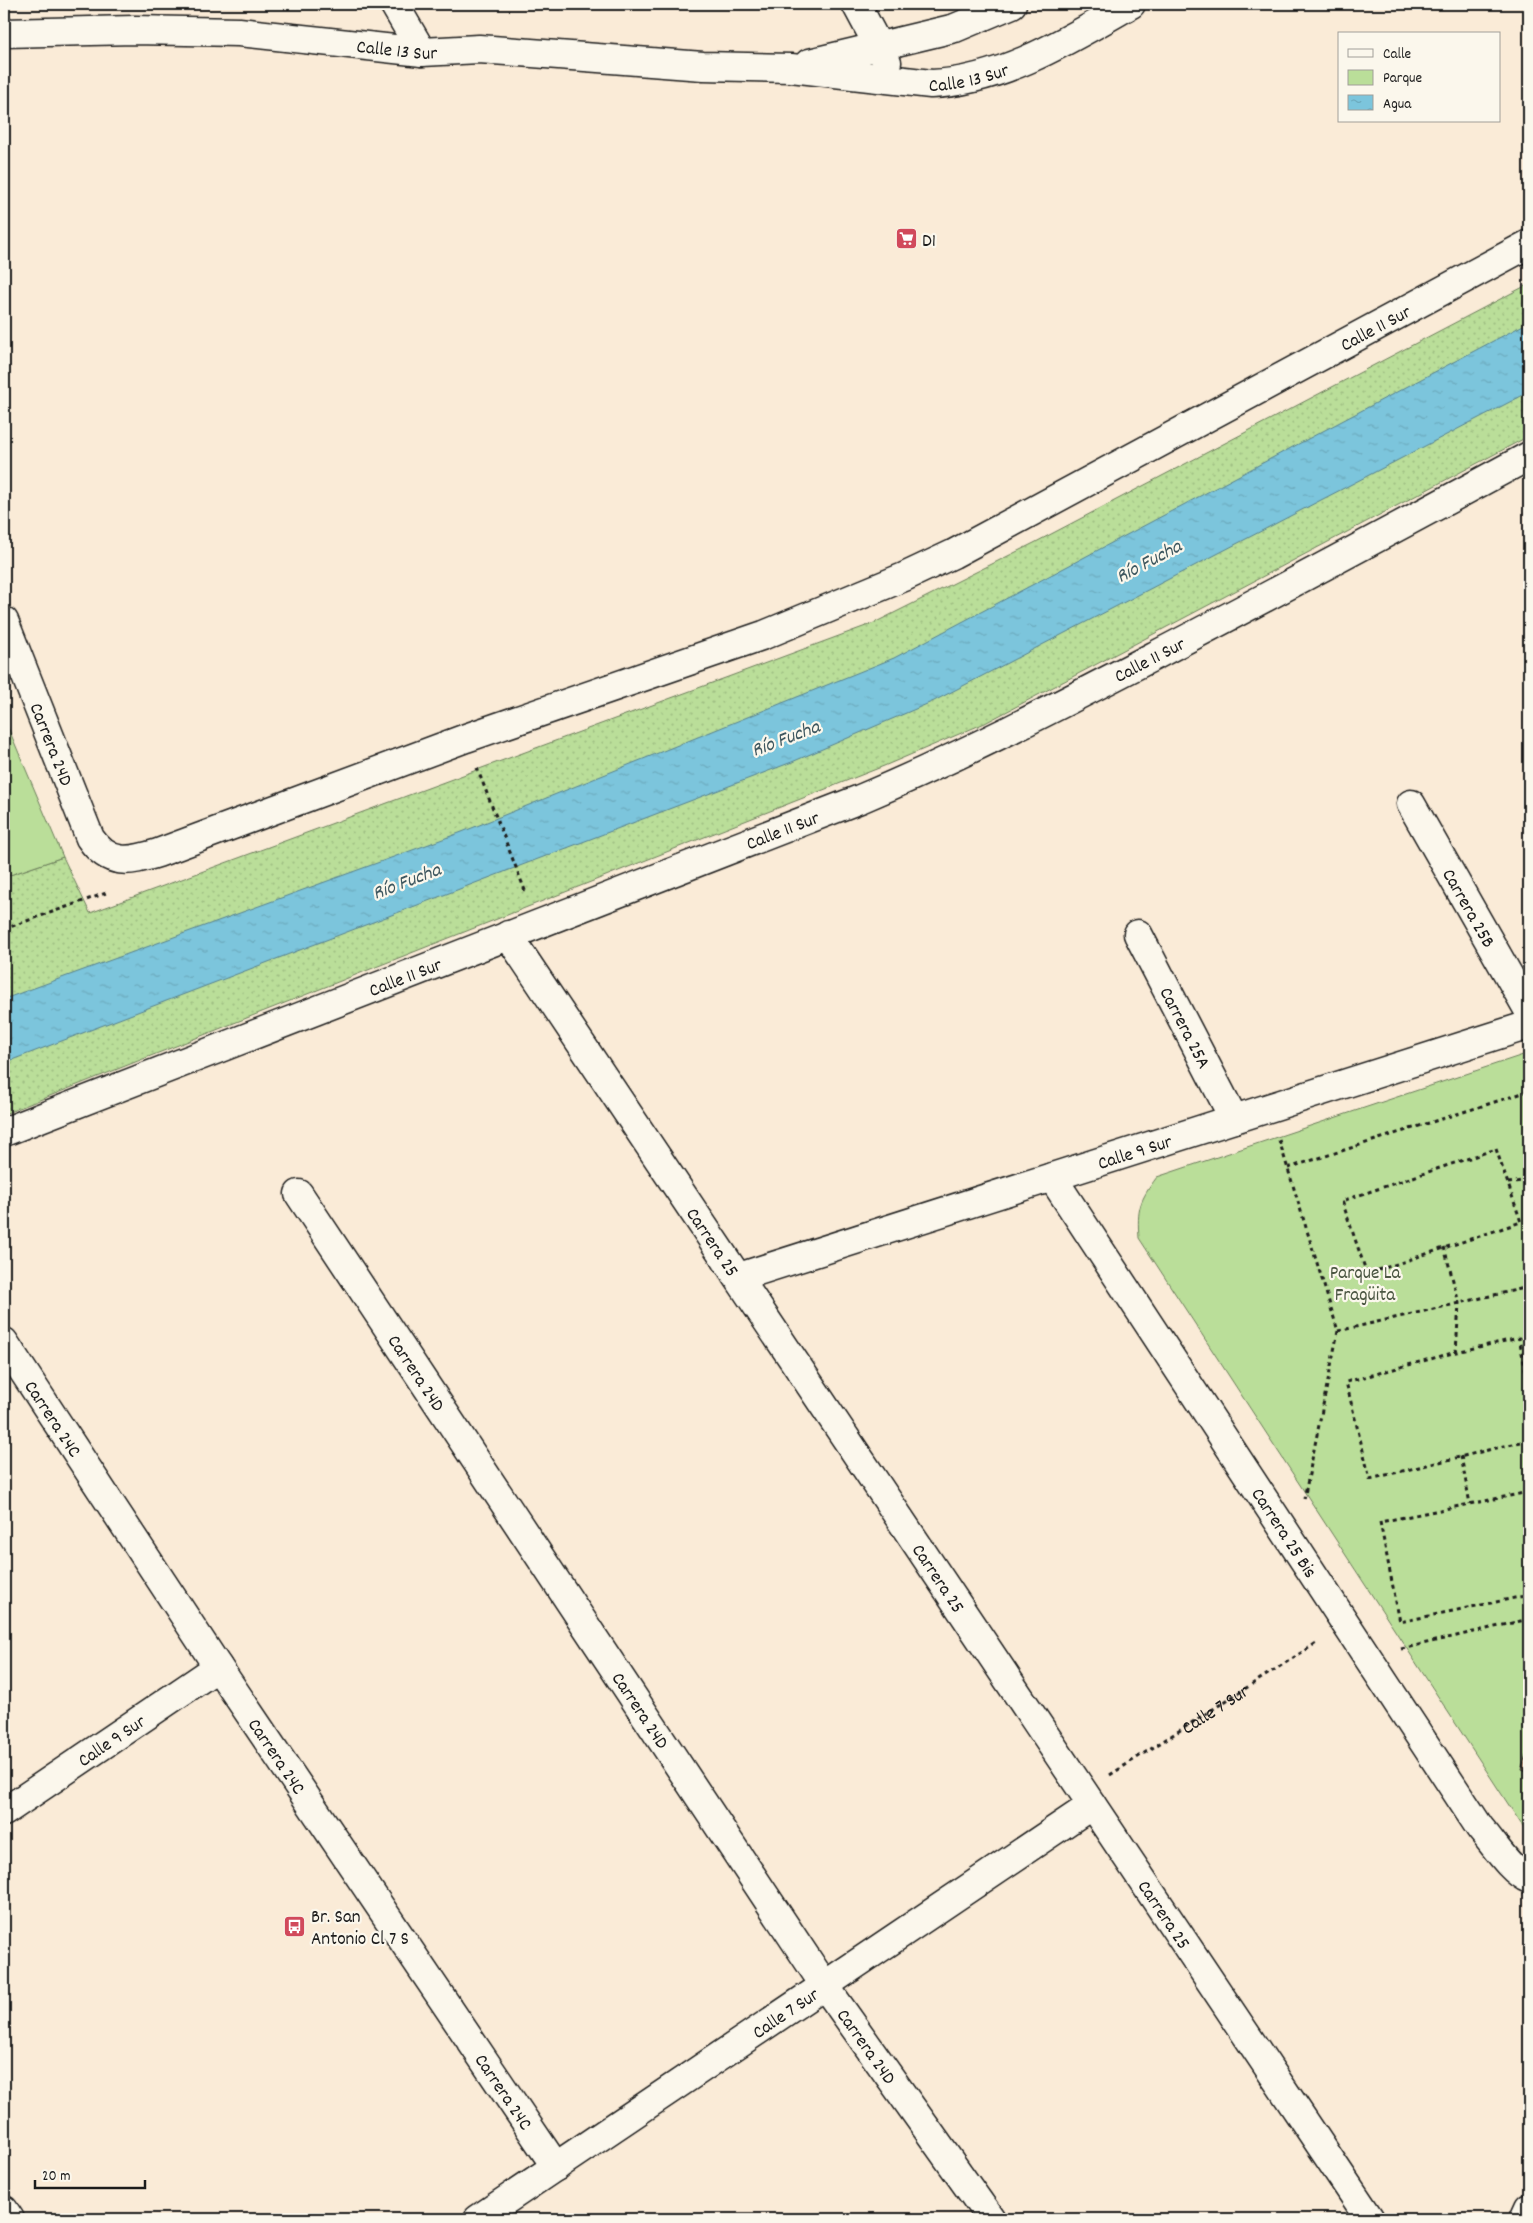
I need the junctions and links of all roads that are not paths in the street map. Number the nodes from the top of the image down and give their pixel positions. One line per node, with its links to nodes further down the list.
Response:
1 (394, 4): 7 (street)
2 (856, 4): 6 (street)
3 (1012, 4): 6 (street, Calle 13 Sur)
4 (1131, 4): 9 (street, Calle 13 Sur)
5 (4, 33): 7 (street, Calle 13 Sur)
6 (879, 47): 8 (street, Calle 13 Sur); 9 (street)
7 (422, 52): 8 (street, Calle 13 Sur)
8 (791, 68): 9 (street, Calle 13 Sur)
9 (898, 81)
10 (1529, 244): 14 (street, Calle 11 Sur)
11 (1529, 456): 16 (street, Calle 11 Sur)
12 (4, 621): 14 (street, Carrera 24D)
13 (1411, 804): 17 (street, Carrera 25B)
14 (111, 859)
15 (1138, 934): 19 (street, Carrera 25A)
16 (508, 935): 20 (street, Calle 11 Sur); 23 (street, Carrera 25)
17 (1529, 1011)
18 (1529, 1025): 19 (street, Calle 9 Sur)
19 (1234, 1120): 21 (street, Calle 9 Sur)
20 (4, 1132)
21 (1052, 1177): 23 (street, Calle 9 Sur); 28 (street, Carrera 25 Bis)
22 (298, 1194): 29 (street, Carrera 24D)
23 (739, 1277): 26 (street, Carrera 25)
24 (4, 1342): 25 (street, Carrera 24C)
25 (218, 1667): 27 (street, Calle 9 Sur); 30 (street, Carrera 24C)
26 (1088, 1799): 29 (street, Calle 7 Sur); 36 (street, Carrera 25)
27 (4, 1812)
28 (1529, 1879)
29 (825, 1986): 30 (street, Calle 7 Sur); 35 (street, Carrera 24D)
30 (556, 2167): 34 (street, Calle 7 Sur)
31 (1529, 2208): 37 (street)
32 (4, 2210): 33 (street)
33 (10, 2219)
34 (478, 2219)
35 (992, 2219)
36 (1370, 2219)
37 (1524, 2219)

